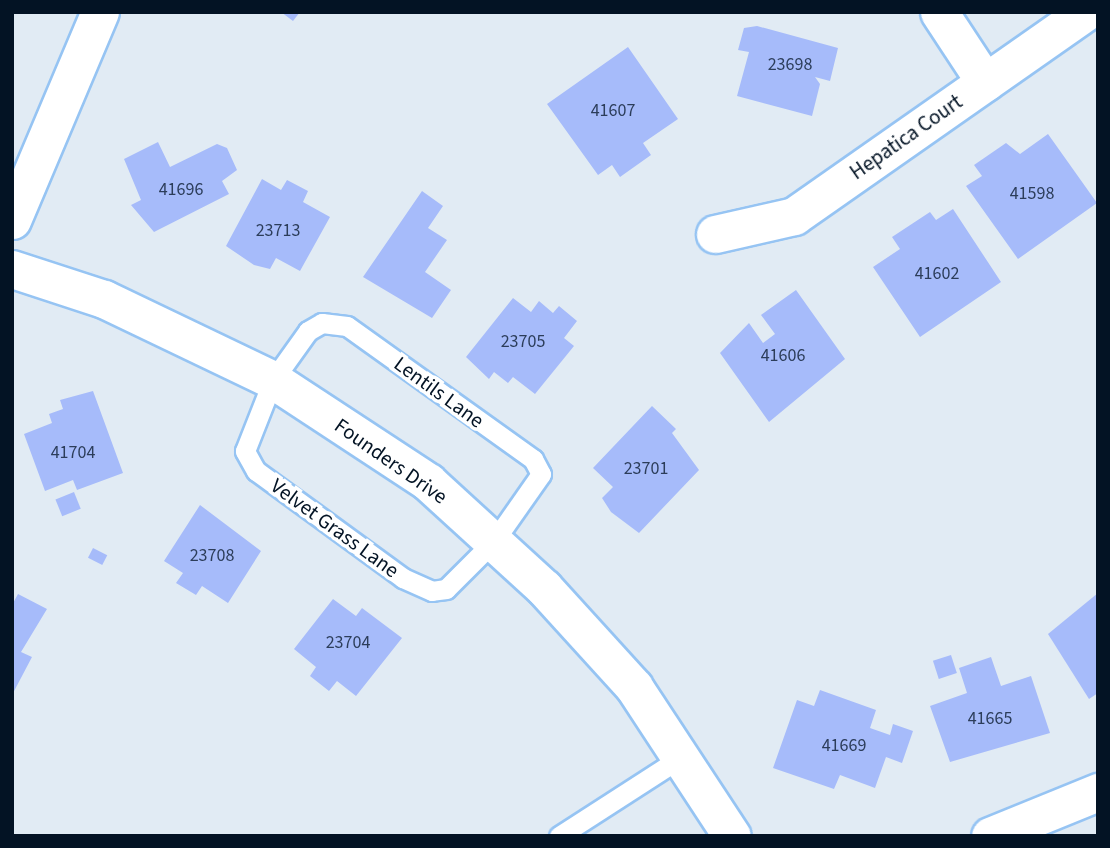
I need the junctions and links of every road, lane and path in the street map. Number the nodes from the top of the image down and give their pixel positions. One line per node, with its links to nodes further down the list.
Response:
1 (100, 12): 5 (street)
2 (939, 12): 4 (street)
3 (1085, 12): 4 (street, Hepatica Court)
4 (985, 82): 6 (street, Hepatica Court)
5 (12, 220)
6 (715, 234)
7 (12, 270): 8 (street, Founders Drive)
8 (273, 380): 9 (street, Founders Drive); 9 (lane, Velvet Grass Lane); 9 (lane, Lentils Lane)
9 (494, 541): 10 (street, Founders Drive)
10 (683, 756): 12 (lane); 13 (street, Founders Drive)
11 (1098, 792): 14 (street)
12 (559, 836)
13 (732, 836)
14 (990, 836)

